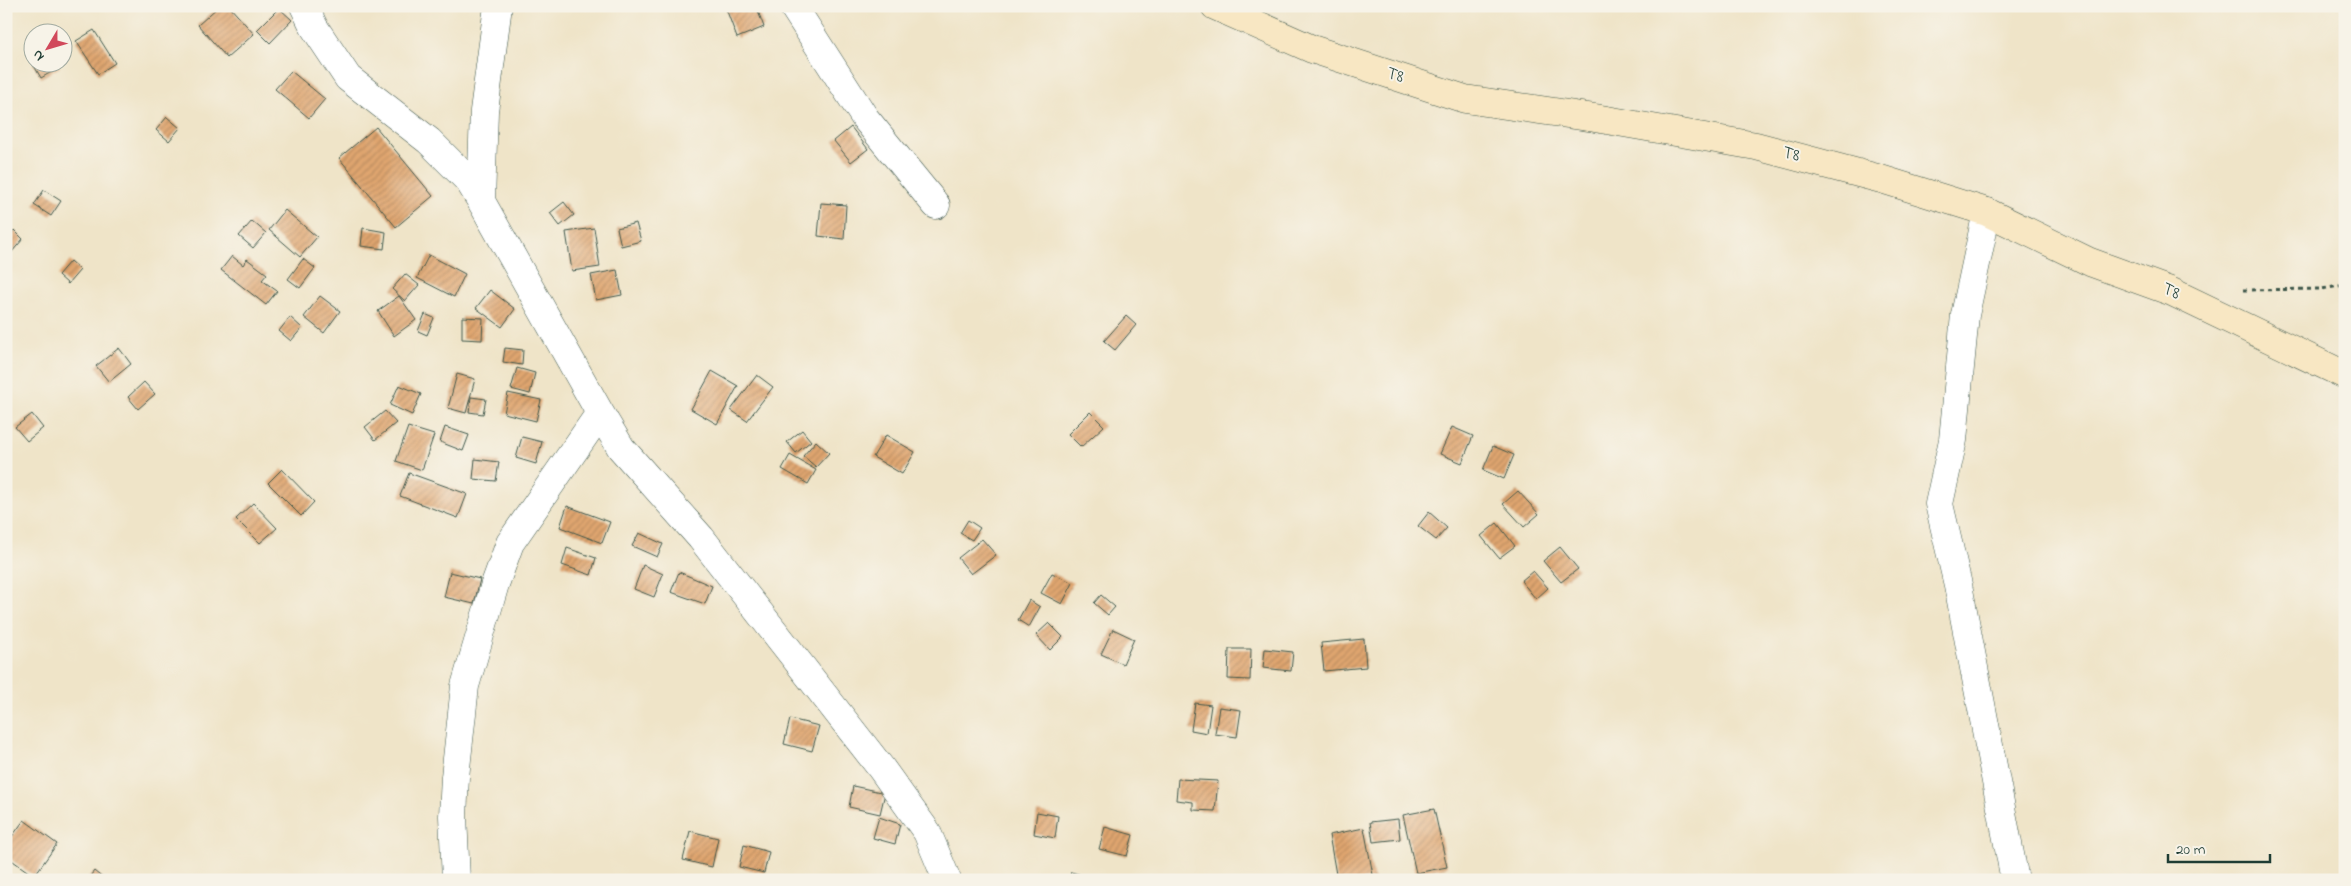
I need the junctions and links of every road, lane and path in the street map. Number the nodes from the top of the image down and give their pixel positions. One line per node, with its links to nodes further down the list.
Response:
1 (304, 6): 5 (street)
2 (498, 6): 5 (street)
3 (793, 6): 6 (street)
4 (1216, 6): 7 (street, T8)
5 (481, 201): 11 (street)
6 (936, 205)
7 (1987, 212): 10 (street, T8); 14 (street)
8 (2345, 285): 9 (path)
9 (2237, 290)
10 (2345, 375)
11 (600, 413): 12 (street); 13 (street)
12 (460, 878)
13 (947, 880)
14 (2015, 880)

